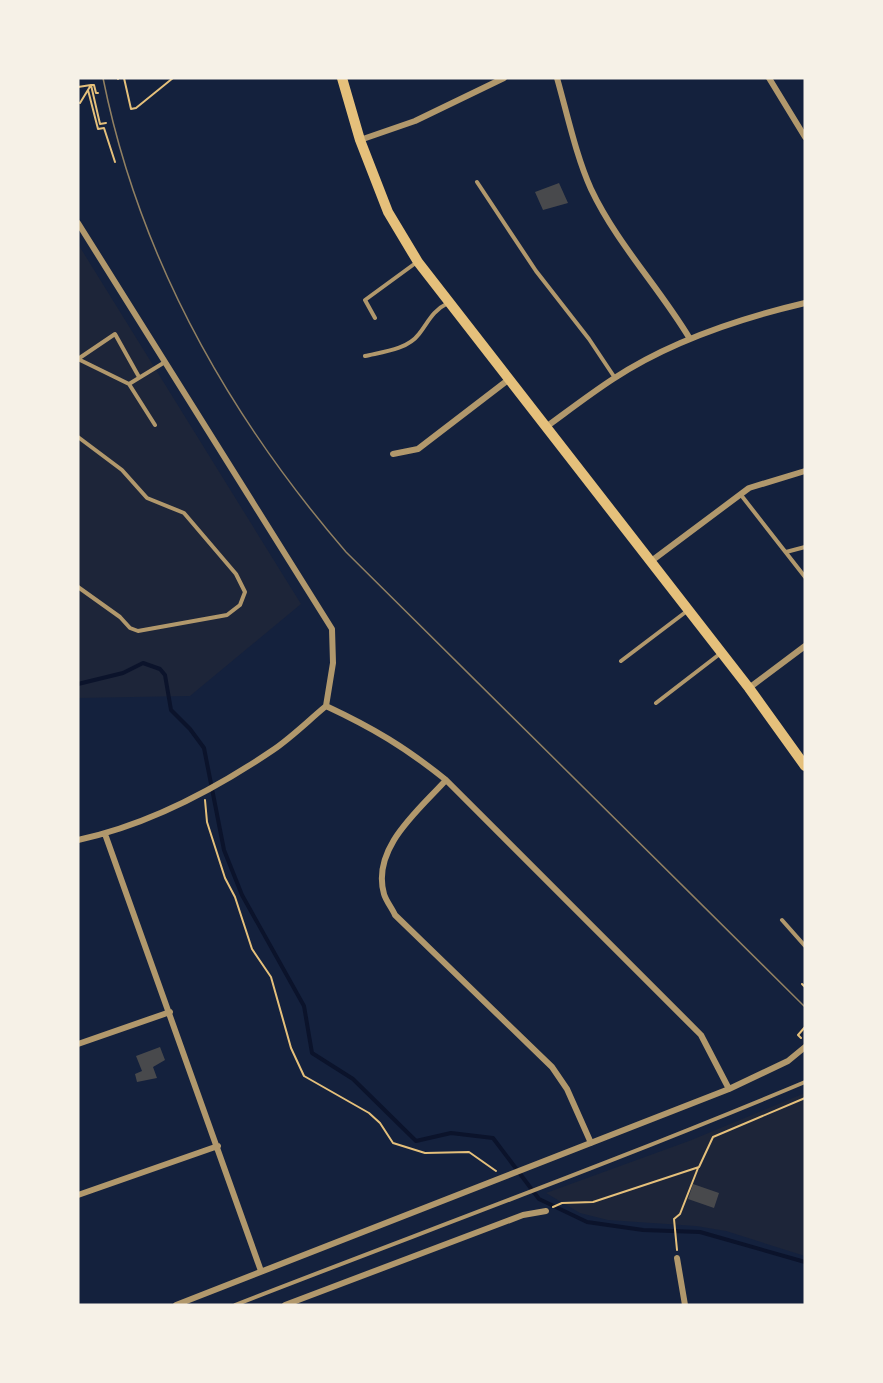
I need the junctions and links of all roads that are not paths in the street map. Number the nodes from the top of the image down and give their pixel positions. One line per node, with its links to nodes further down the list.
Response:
1 (342, 78): 6 (main road)
2 (504, 78): 6 (street)
3 (557, 78): 13 (street)
4 (769, 78): 5 (street)
5 (805, 136)
6 (360, 140): 9 (main road)
7 (477, 182): 17 (lane)
8 (78, 223): 15 (street)
9 (418, 262): 10 (main road); 12 (lane)
10 (449, 303): 14 (lane); 18 (main road)
11 (805, 303): 13 (street)
12 (375, 318)
13 (690, 339): 17 (street)
14 (365, 356)
15 (165, 362): 16 (lane); 37 (street)
16 (139, 377): 19 (lane); 19 (lane)
17 (615, 378): 21 (street)
18 (508, 380): 21 (main road); 23 (street)
19 (129, 384): 20 (lane)
20 (154, 425)
21 (545, 428): 28 (main road)
22 (78, 437): 30 (lane)
23 (393, 454)
24 (805, 471): 25 (street)
25 (741, 495): 27 (lane); 28 (street)
26 (805, 547): 27 (lane)
27 (786, 552): 29 (lane)
28 (650, 562): 31 (main road)
29 (805, 577)
30 (78, 587)
31 (688, 610): 33 (main road); 34 (lane)
32 (805, 646): 35 (street)
33 (721, 653): 35 (main road); 36 (lane)
34 (621, 661)
35 (749, 688): 38 (main road)
36 (656, 703)
37 (326, 706): 39 (street); 40 (street)
38 (805, 765)
39 (446, 780): 48 (street); 49 (street)
40 (105, 834): 41 (street); 44 (street)
41 (78, 840)
42 (782, 920): 43 (lane)
43 (805, 946)
44 (170, 1012): 45 (street); 50 (street)
45 (78, 1044)
46 (805, 1047): 48 (street)
47 (805, 1082): 56 (lane)
48 (729, 1089): 49 (street)
49 (591, 1143): 54 (street)
50 (218, 1146): 51 (street); 54 (street)
51 (78, 1195)
52 (546, 1210): 57 (street)
53 (678, 1258): 58 (street)
54 (261, 1271): 55 (street)
55 (176, 1305)
56 (235, 1305)
57 (285, 1305)
58 (686, 1305)

